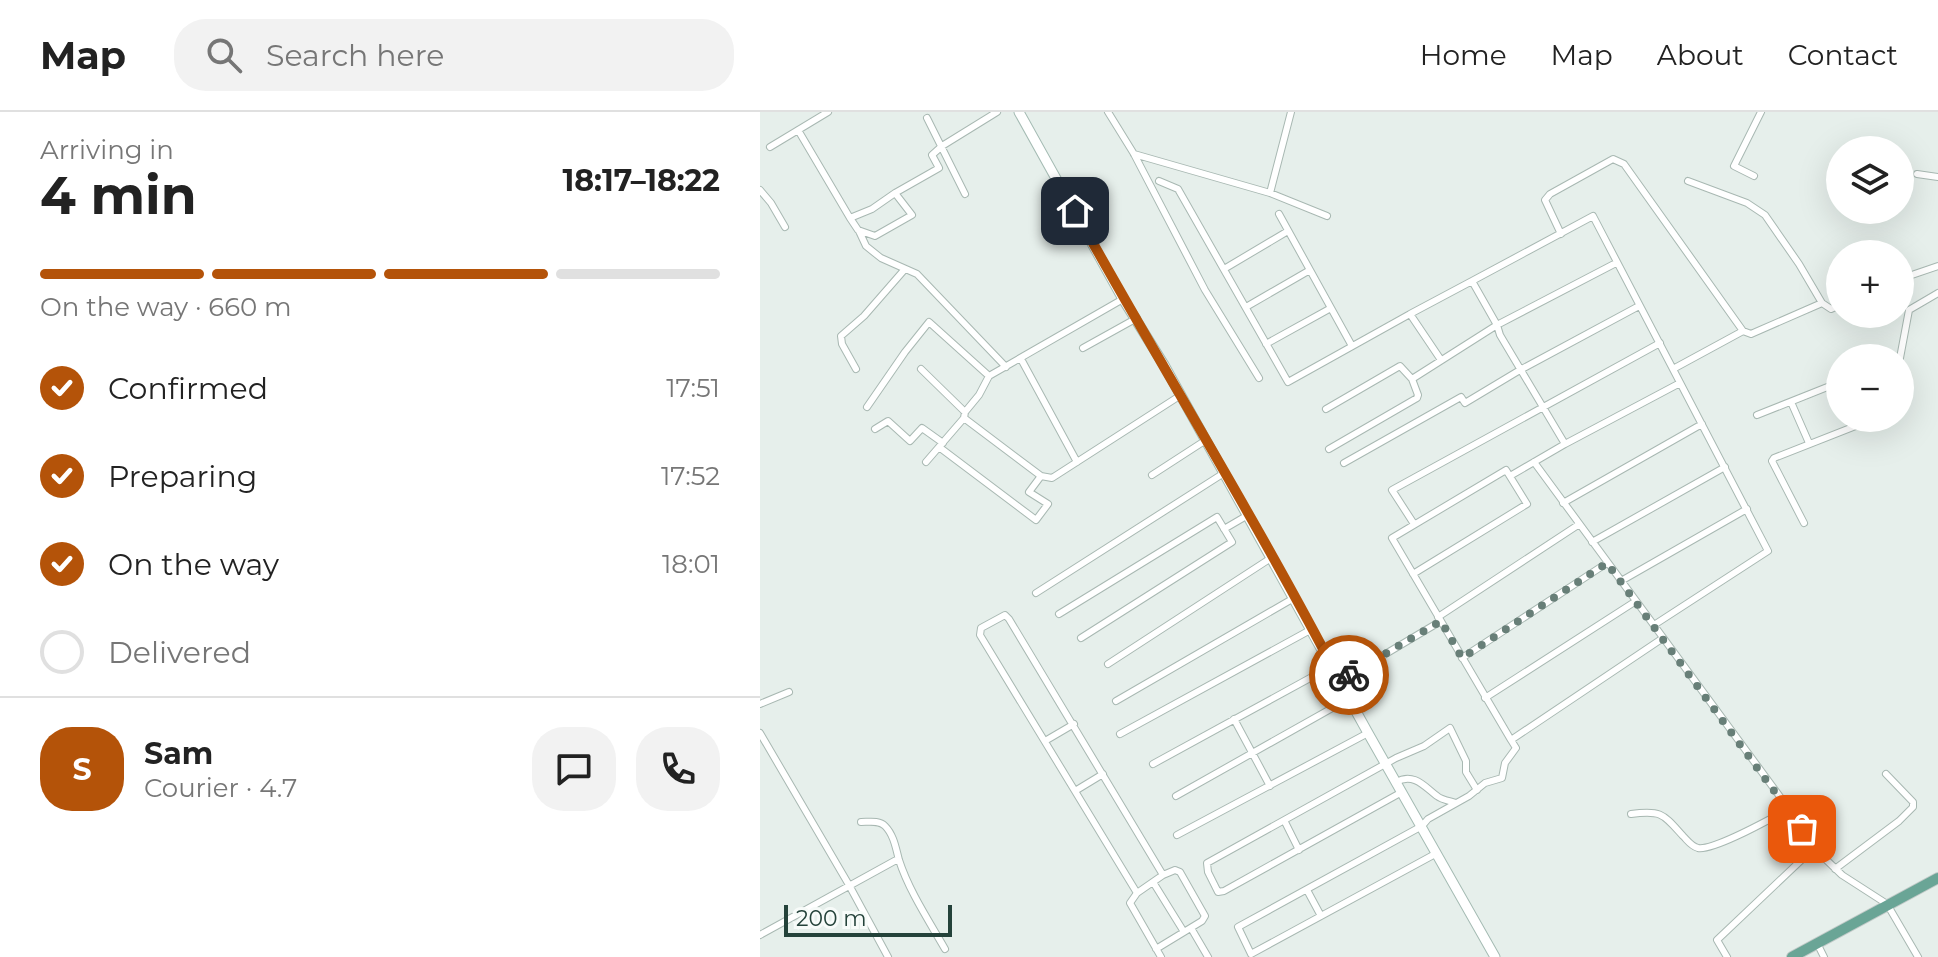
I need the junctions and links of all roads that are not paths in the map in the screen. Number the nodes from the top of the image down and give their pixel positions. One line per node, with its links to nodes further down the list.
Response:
1 (828, 112): 8 (street)
2 (997, 112): 9 (street)
3 (1019, 112): 38 (street)
4 (1108, 112): 11 (street)
5 (1291, 112): 19 (street)
6 (1761, 112): 13 (street)
7 (927, 118): 9 (street)
8 (798, 130): 10 (street); 25 (street)
9 (942, 146): 18 (street); 20 (street)
10 (770, 147)
11 (1134, 154): 19 (street); 61 (street)
12 (1917, 174): 14 (street)
13 (1754, 176)
14 (1938, 177)
15 (1159, 181): 33 (street)
16 (1688, 181): 39 (street)
17 (760, 190): 21 (street)
18 (895, 193): 25 (street); 27 (street)
19 (1270, 193): 24 (street)
20 (965, 194)
21 (767, 201): 22 (street); 26 (street)
22 (760, 206)
23 (1279, 214): 28 (street)
24 (1327, 216)
25 (850, 218): 27 (street)
26 (785, 227)
27 (858, 230): 32 (street)
28 (1288, 231): 33 (street); 34 (street)
29 (1561, 234): 30 (street); 36 (street); 47 (street)
30 (1616, 263): 40 (street); 46 (street)
31 (1938, 266): 35 (street)
32 (905, 269): 55 (street); 56 (street)
33 (1224, 269): 42 (street)
34 (1310, 270): 42 (street); 43 (street)
35 (1914, 274)
36 (1472, 281): 44 (street); 46 (street)
37 (1938, 293): 50 (street)
38 (1123, 299): 45 (street); 53 (street)
39 (1822, 303): 41 (street); 47 (street)
40 (1639, 306): 48 (street); 59 (street)
41 (1826, 306)
42 (1246, 307): 49 (street)
43 (1331, 308): 49 (street); 51 (street)
44 (1410, 314): 51 (street); 54 (street)
45 (1137, 318): 52 (street); 65 (street)
46 (1497, 325): 54 (street); 59 (street)
47 (1743, 331): 58 (street)
48 (1660, 343): 58 (street); 68 (street)
49 (1266, 344): 51 (street)
50 (1903, 344)
51 (1352, 346)
52 (1083, 348)
53 (1021, 359): 55 (street); 81 (street)
54 (1441, 360): 62 (street)
55 (1006, 367): 60 (street)
56 (856, 369)
57 (921, 369): 70 (street)
58 (1673, 369): 63 (street)
59 (1520, 370): 68 (street); 83 (street)
60 (989, 376): 67 (street); 70 (street)
61 (1259, 378)
62 (1412, 379): 69 (street); 79 (street)
63 (1680, 383): 72 (street); 77 (street)
64 (1826, 388): 66 (street)
65 (1181, 395): 75 (street); 81 (street)
66 (1791, 402): 71 (street); 76 (street)
67 (867, 407)
68 (1543, 408): 77 (street); 93 (street)
69 (1326, 409)
70 (964, 415): 78 (street); 87 (street)
71 (1757, 415)
72 (1702, 424): 84 (street); 89 (street)
73 (875, 429): 78 (street)
74 (1838, 432): 76 (street)
75 (1206, 440): 85 (street); 86 (street)
76 (1809, 443): 92 (street)
77 (1565, 444): 82 (street)
78 (941, 445): 80 (street); 87 (street)
79 (1329, 449)
80 (926, 462)
81 (1077, 462): 87 (street)
82 (1534, 462): 88 (street); 89 (street)
83 (1344, 463)
84 (1725, 467): 90 (street); 96 (street)
85 (1224, 473): 91 (street); 101 (street)
86 (1152, 475)
87 (1041, 476)
88 (1510, 476): 93 (street); 99 (street)
89 (1563, 503): 94 (street)
90 (1747, 509): 100 (street); 106 (street)
91 (1248, 515): 95 (street); 97 (street)
92 (1804, 523)
93 (1414, 524): 99 (street)
94 (1578, 525): 96 (street); 105 (street)
95 (1224, 529): 104 (street); 108 (street)
96 (1592, 542): 98 (street)
97 (1271, 558): 102 (street); 111 (street)
98 (1607, 563): 100 (street); 110 (street)
99 (1413, 574): 105 (street)
100 (1621, 581): 103 (street)
101 (1036, 593)
102 (1294, 598): 107 (street); 117 (street)
103 (1636, 601): 106 (street); 116 (street)
104 (1059, 614)
105 (1440, 619): 110 (street); 113 (street)
106 (1654, 625): 109 (street)
107 (1312, 629): 112 (street); 123 (street)
108 (1081, 638)
109 (1663, 638): 124 (street); 138 (street)
110 (1462, 658): 116 (street)
111 (1108, 664)
112 (1332, 666): 113 (street); 119 (street)
113 (1340, 681): 115 (street)
114 (789, 692): 118 (street)
115 (1350, 698): 122 (street); 126 (street)
116 (1485, 698): 124 (street)
117 (1116, 701)
118 (760, 704)
119 (1234, 719): 126 (street); 127 (street)
120 (1074, 724): 125 (street); 125 (street); 129 (street)
121 (760, 733): 152 (street)
122 (1368, 733): 128 (street); 132 (street)
123 (1120, 734)
124 (1511, 740): 133 (street)
125 (1045, 741): 134 (street)
126 (1251, 752): 132 (street); 136 (street)
127 (1153, 764)
128 (1386, 764): 131 (street); 133 (street); 141 (street)
129 (1103, 774): 134 (street); 149 (street)
130 (1886, 774): 148 (street)
131 (1396, 782): 135 (street); 137 (street)
132 (1270, 786): 143 (street)
133 (1477, 790): 137 (street)
134 (1075, 791): 154 (street)
135 (1402, 792): 142 (street); 145 (street)
136 (1176, 796)
137 (1456, 803): 142 (street)
138 (1789, 809): 139 (street); 144 (street)
139 (1631, 814)
140 (861, 822): 147 (street)
141 (1285, 822): 145 (street); 145 (street)
142 (1422, 826): 146 (street); 153 (street)
143 (1177, 835)
144 (1814, 848): 148 (street); 166 (street)
145 (1299, 850)
146 (1437, 853): 156 (street); 165 (street)
147 (898, 859): 152 (street); 160 (street)
148 (1835, 869): 155 (street)
149 (1163, 875): 151 (street); 157 (street)
150 (1937, 879): 155 (main road)
151 (1153, 882): 154 (street); 157 (street)
152 (849, 885): 158 (street); 162 (street)
153 (1307, 890): 156 (street); 156 (street)
154 (1137, 893): 161 (street)
155 (1887, 904): 159 (main road); 169 (street)
156 (1321, 916)
157 (1187, 930): 161 (street); 164 (street)
158 (760, 935)
159 (1817, 943): 167 (main road); 168 (street)
160 (945, 949)
161 (1156, 949): 163 (street)
162 (888, 957)
163 (1161, 957)
164 (1208, 957)
165 (1495, 957)
166 (1727, 957)
167 (1792, 957)
168 (1824, 957)
169 (1918, 957)

